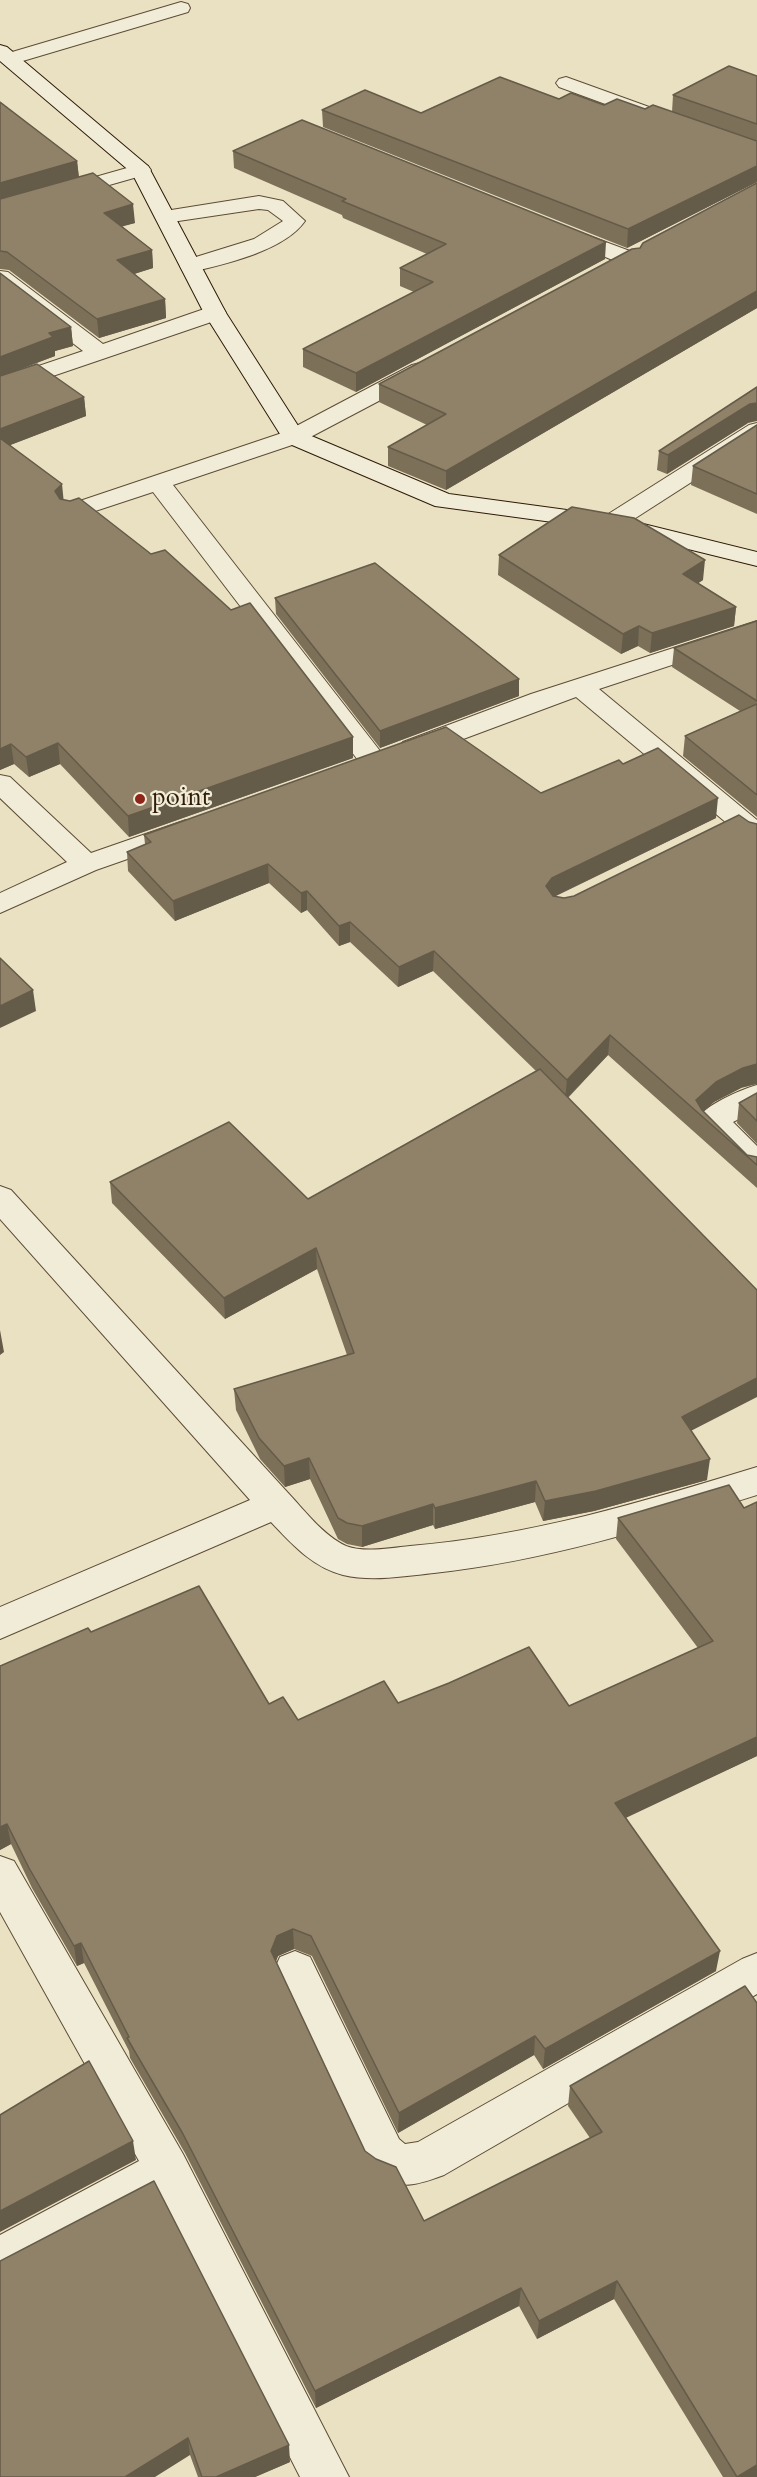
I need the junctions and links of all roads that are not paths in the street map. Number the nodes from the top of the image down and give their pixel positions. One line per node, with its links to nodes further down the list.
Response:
1 (181, 8): 2 (street)
2 (4, 55): 5 (street)
3 (566, 83): 4 (street)
4 (678, 124)
5 (141, 170): 6 (street); 7 (street)
6 (0, 210)
7 (165, 217): 11 (street); 11 (street)
8 (542, 224): 10 (street)
9 (650, 248): 10 (street)
10 (630, 259): 12 (street)
11 (191, 266): 14 (street)
12 (609, 270)
13 (0, 277): 15 (street)
14 (215, 314): 15 (street); 19 (street)
15 (100, 353): 17 (street)
16 (441, 359): 19 (street)
17 (0, 387)
18 (757, 430): 22 (street)
19 (293, 436): 20 (street); 22 (street)
20 (158, 482): 21 (street); 25 (street)
21 (71, 512)
22 (611, 524): 23 (street)
23 (757, 559)
24 (757, 629): 25 (street)
25 (580, 687): 28 (street)
26 (0, 783): 29 (street)
27 (207, 821): 29 (street)
28 (737, 828)
29 (86, 864): 30 (street)
30 (0, 904)
31 (757, 1096): 32 (street)
32 (757, 1165)
33 (6, 1215): 35 (street)
34 (757, 1481): 35 (street)
35 (276, 1504): 36 (street)
36 (0, 1624)
37 (0, 1874): 40 (street)
38 (295, 1970): 39 (street)
39 (757, 1972)
40 (167, 2169): 41 (street); 42 (street)
41 (0, 2259)
42 (325, 2477)

